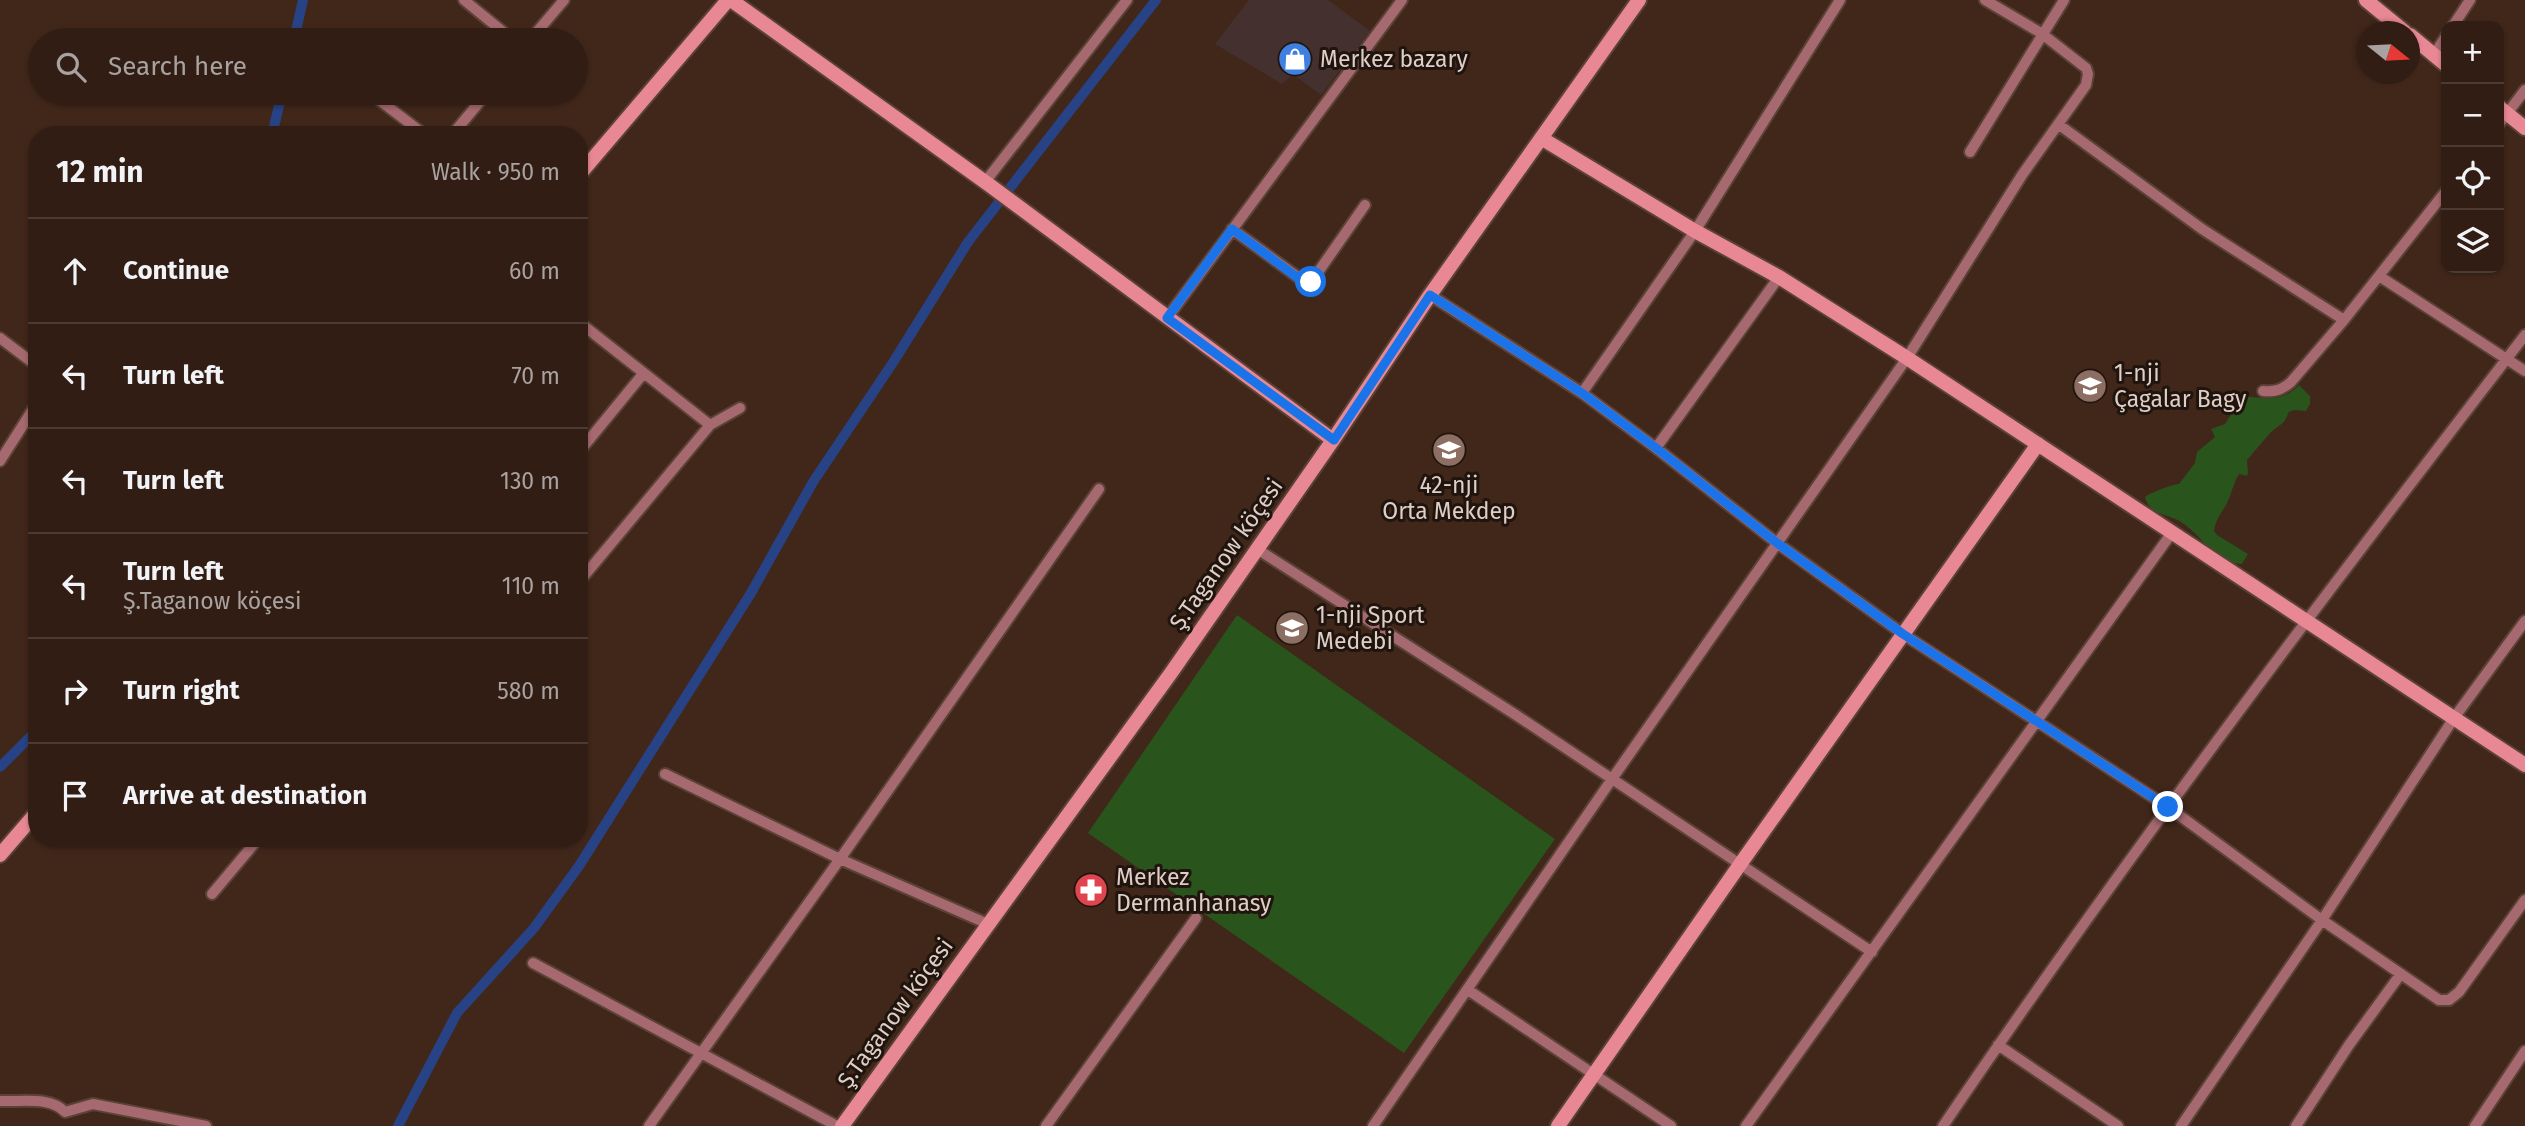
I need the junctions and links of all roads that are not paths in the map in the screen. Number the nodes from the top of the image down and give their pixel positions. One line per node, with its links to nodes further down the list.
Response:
1 (464, 0): 14 (street)
2 (564, 0): 15 (street)
3 (730, 0): 32 (street); 33 (street)
4 (1127, 0): 33 (street)
5 (1402, 0): 36 (street)
6 (1639, 0): 30 (street, Ş.Taganow köçesi)
7 (1840, 0): 37 (street)
8 (1985, 0): 16 (street)
9 (2064, 0): 16 (street)
10 (2366, 0): 12 (street)
11 (2470, 0): 13 (street)
12 (2392, 21)
13 (2456, 21)
14 (498, 28)
15 (540, 28)
16 (2041, 33): 26 (street); 31 (street)
17 (2420, 43): 19 (street)
18 (2441, 44): 19 (street)
19 (2434, 55): 20 (street)
20 (2441, 61)
21 (2525, 90): 24 (street)
22 (386, 105): 27 (street)
23 (477, 105): 28 (street)
24 (2504, 112)
25 (2504, 117): 29 (street)
26 (2058, 124): 42 (street); 46 (street)
27 (413, 126)
28 (460, 126)
29 (2525, 128)
30 (1541, 138): 37 (street); 40 (street, Ş.Taganow köçesi)
31 (1969, 152)
32 (588, 165)
33 (986, 183): 41 (street)
34 (2441, 197): 38 (street)
35 (1365, 205): 36 (street)
36 (1232, 229): 41 (street)
37 (1695, 231): 39 (street); 52 (street)
38 (2379, 276): 42 (street); 48 (street)
39 (1779, 277): 46 (street); 59 (street)
40 (1430, 295): 52 (street); 56 (street, Ş.Taganow köçesi)
41 (1167, 318): 56 (street)
42 (2344, 320): 51 (street)
43 (588, 329): 50 (street)
44 (2525, 335): 48 (street)
45 (0, 338): 47 (street)
46 (1907, 358): 58 (street); 63 (street)
47 (28, 359)
48 (2507, 359): 49 (street); 66 (street)
49 (2525, 371)
50 (643, 374): 55 (street); 57 (street)
51 (2263, 391)
52 (1582, 393): 59 (street)
53 (740, 408): 55 (street)
54 (28, 418): 60 (street)
55 (710, 425): 65 (street)
56 (1334, 440): 64 (street, Ş.Taganow köçesi)
57 (588, 441)
58 (2038, 444): 62 (street); 68 (street)
59 (1656, 448): 63 (street)
60 (0, 461)
61 (1099, 489): 78 (street)
62 (2171, 534): 66 (street); 70 (street)
63 (1777, 543): 68 (street); 73 (street)
64 (1257, 549): 73 (street); 84 (street, Ş.Taganow köçesi)
65 (588, 571)
66 (2305, 620): 69 (street); 74 (street)
67 (2525, 621): 69 (street)
68 (1903, 634): 70 (street); 79 (street)
69 (2454, 719): 71 (street); 83 (street)
70 (2035, 722): 74 (street); 85 (street)
71 (2525, 765)
72 (664, 774): 78 (street)
73 (1612, 779): 79 (street); 88 (street)
74 (2168, 807): 83 (street); 89 (street)
75 (28, 822): 77 (street)
76 (251, 847): 80 (street)
77 (0, 855)
78 (840, 859): 84 (street); 91 (street)
79 (1741, 863): 85 (street); 92 (street)
80 (212, 894)
81 (2525, 900): 87 (street)
82 (1196, 918): 97 (street)
83 (2322, 920): 87 (street); 104 (street)
84 (988, 924): 96 (street, Ş.Taganow köçesi)
85 (1872, 952): 101 (street)
86 (533, 963): 91 (street)
87 (2400, 975): 105 (street)
88 (1468, 990): 92 (street); 98 (street)
89 (1998, 1045): 102 (street); 103 (street)
90 (2525, 1051): 106 (street)
91 (701, 1053): 95 (street); 96 (street)
92 (1594, 1075): 99 (street); 100 (street)
93 (0, 1101): 94 (street)
94 (206, 1126)
95 (649, 1126)
96 (839, 1126)
97 (1046, 1126)
98 (1373, 1126)
99 (1558, 1126)
100 (1671, 1126)
101 (1746, 1126)
102 (1943, 1126)
103 (2118, 1126)
104 (2181, 1126)
105 (2295, 1126)
106 (2475, 1126)

